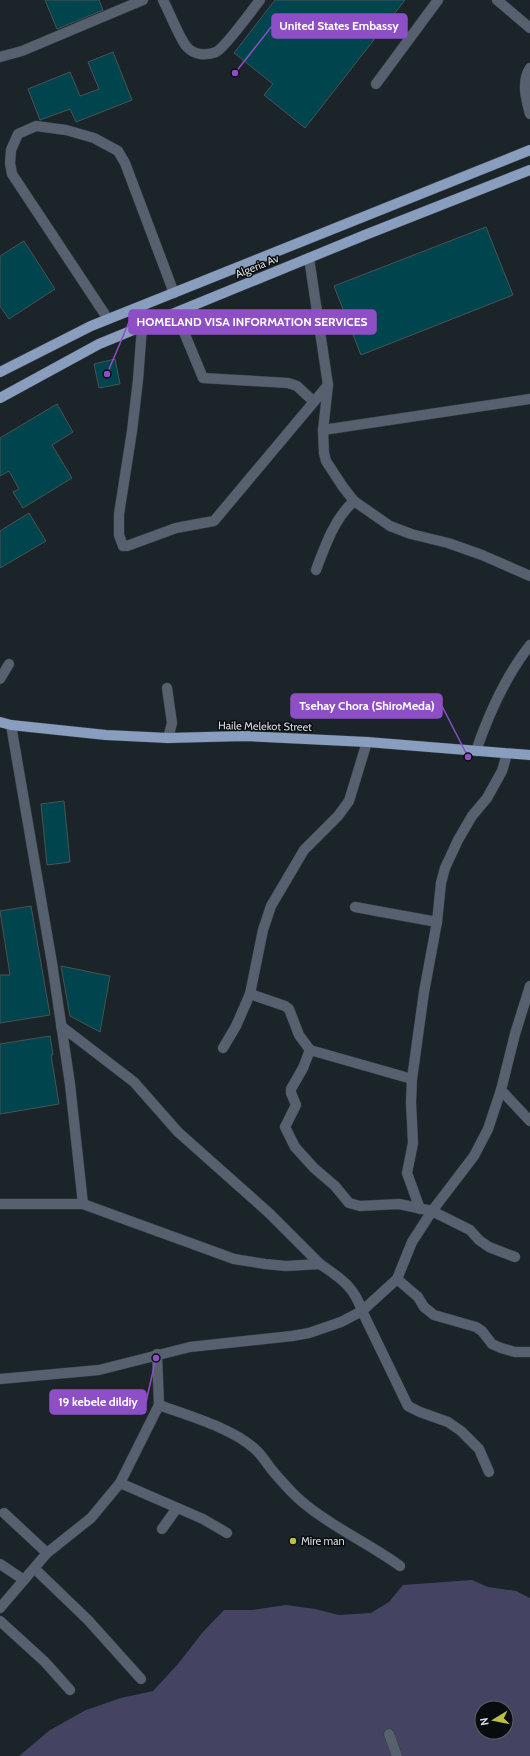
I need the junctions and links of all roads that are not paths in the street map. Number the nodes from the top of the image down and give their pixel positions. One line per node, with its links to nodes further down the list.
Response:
1 (143, 0): 7 (street)
2 (163, 0): 3 (street)
3 (260, 0)
4 (438, 0): 9 (street)
5 (497, 0): 6 (street)
6 (530, 28)
7 (0, 57)
8 (530, 68): 10 (street)
9 (376, 84)
10 (530, 113)
11 (530, 150): 14 (main road, Algeria Av)
12 (530, 170): 13 (main road, Algeria Av)
13 (310, 258): 15 (main road, Algeria Av); 19 (street)
14 (174, 293): 16 (main road, Algeria Av); 16 (street)
15 (176, 313): 17 (main road, Algeria Av); 22 (street)
16 (108, 319): 18 (main road, Algeria Av)
17 (142, 327): 20 (main road, Algeria Av); 22 (street)
18 (0, 372)
19 (328, 385): 22 (street); 23 (street)
20 (0, 398)
21 (530, 399): 23 (street)
22 (313, 401)
23 (323, 430): 24 (street)
24 (354, 501): 25 (street); 26 (street)
25 (316, 570)
26 (530, 576)
27 (530, 645): 35 (street)
28 (9, 664): 29 (street)
29 (0, 679)
30 (167, 688): 33 (street)
31 (0, 722): 32 (main road, Haile Melekot Street)
32 (12, 725): 33 (main road, Haile Melekot Street); 42 (street)
33 (168, 738): 34 (main road, Haile Melekot Street)
34 (367, 742): 35 (main road, Haile Melekot Street); 41 (street)
35 (476, 751): 36 (main road, Haile Melekot Street)
36 (507, 754): 37 (main road, Haile Melekot Street); 39 (street)
37 (530, 755)
38 (356, 907): 39 (street)
39 (437, 922): 45 (street)
40 (530, 986): 46 (street)
41 (250, 994): 43 (street); 44 (street)
42 (61, 1026): 49 (street); 53 (street)
43 (223, 1048)
44 (310, 1050): 45 (street); 50 (street)
45 (412, 1079): 50 (street)
46 (502, 1090): 47 (street); 51 (street)
47 (530, 1121)
48 (0, 1204): 49 (street)
49 (83, 1204): 53 (street)
50 (420, 1209): 51 (street)
51 (432, 1211): 52 (street); 54 (street)
52 (515, 1257)
53 (320, 1264): 55 (street)
54 (397, 1279): 55 (street); 56 (street)
55 (362, 1311): 57 (street); 60 (street)
56 (530, 1352)
57 (157, 1354): 58 (street); 59 (street)
58 (0, 1379)
59 (159, 1405): 61 (street); 68 (street)
60 (489, 1472)
61 (120, 1483): 62 (street); 66 (street)
62 (177, 1508): 64 (street); 65 (street)
63 (4, 1513): 66 (street)
64 (162, 1529)
65 (227, 1533)
66 (47, 1553): 69 (street)
67 (0, 1564): 70 (street)
68 (400, 1566)
69 (35, 1568): 70 (street); 73 (street)
70 (24, 1580): 71 (street)
71 (0, 1608)
72 (0, 1621): 74 (street)
73 (141, 1679)
74 (70, 1690)
75 (388, 1734): 76 (street)
76 (397, 1756)

